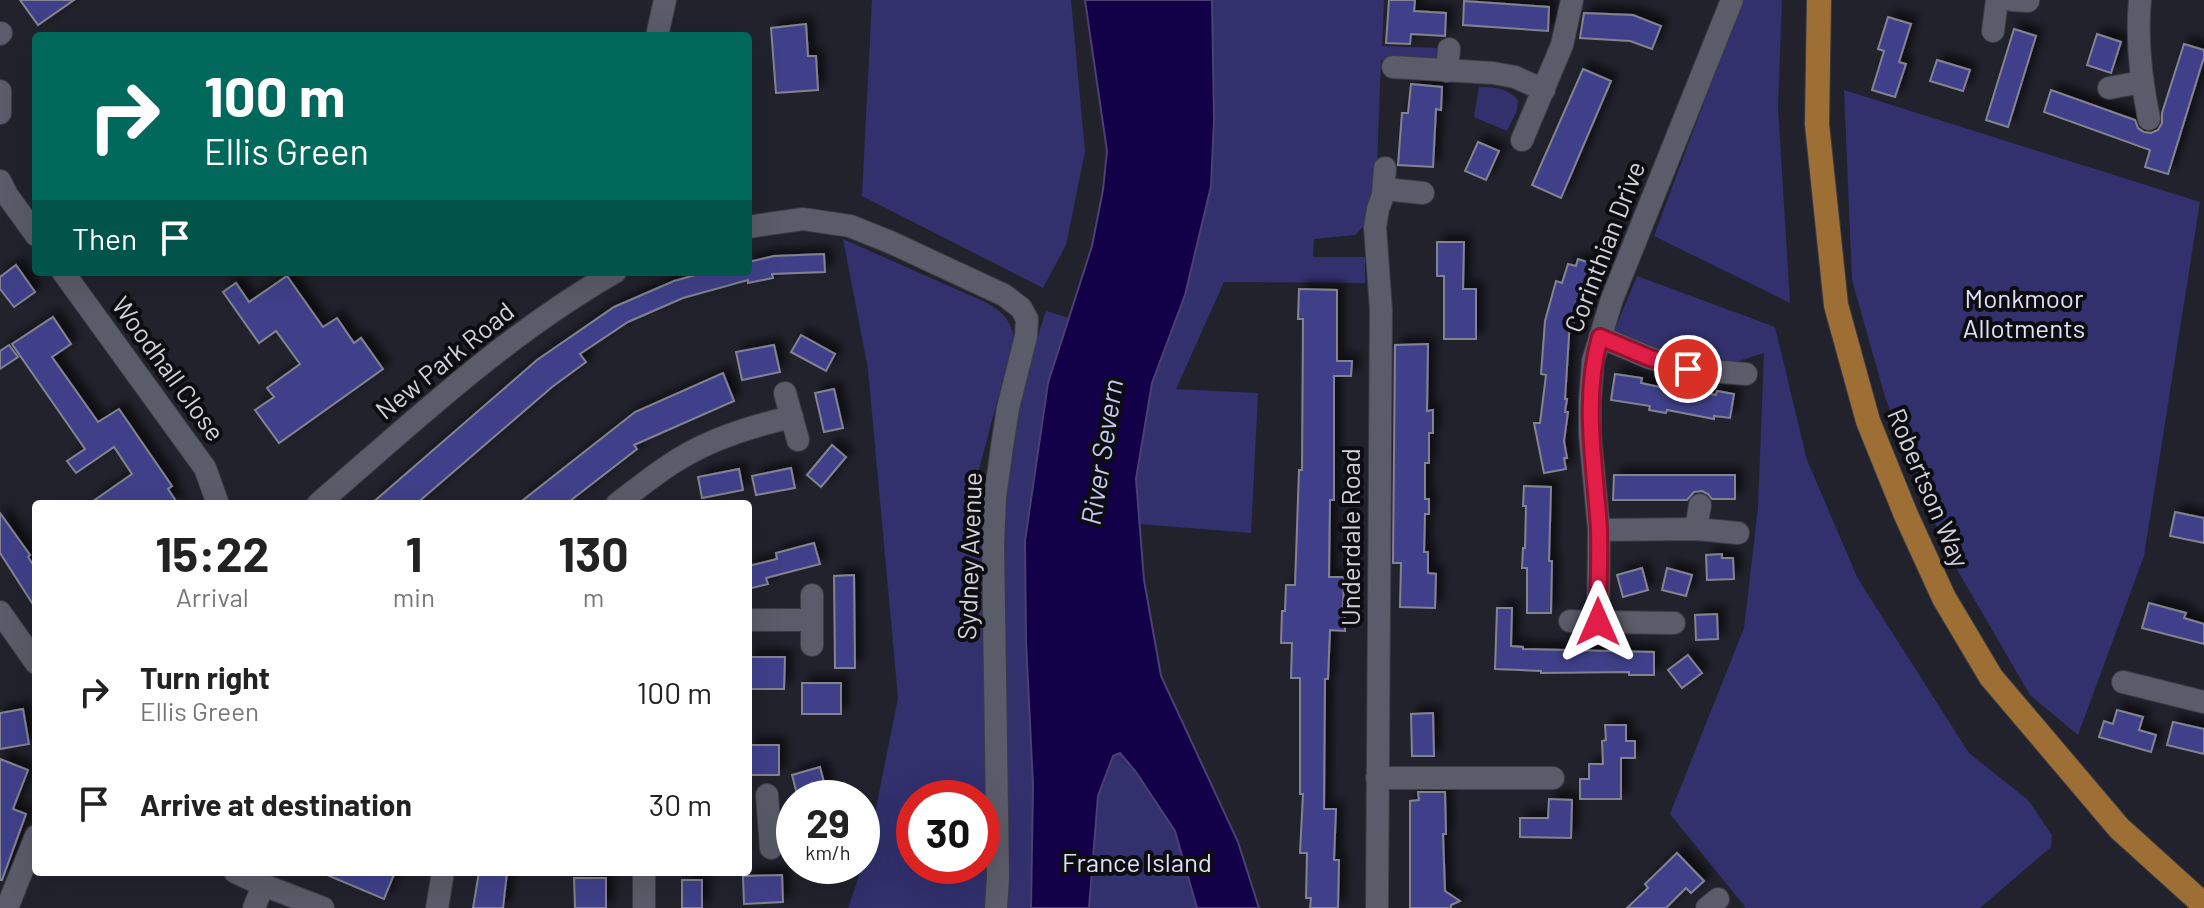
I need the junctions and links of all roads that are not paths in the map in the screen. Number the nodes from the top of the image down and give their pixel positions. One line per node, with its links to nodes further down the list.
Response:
1 (665, 0): 8 (street)
2 (1572, 0): 12 (street)
3 (1732, 0): 23 (street, Corinthian Drive)
4 (1819, 0): 56 (main road, Robertson Way)
5 (1997, 0): 7 (street)
6 (2140, 0): 10 (street)
7 (1993, 31)
8 (658, 32)
9 (1393, 67): 12 (street)
10 (2142, 82): 11 (street); 15 (street)
11 (2109, 88)
12 (1544, 90): 16 (street)
13 (0, 91): 14 (street)
14 (0, 113)
15 (2149, 119)
16 (1522, 140)
17 (0, 181): 20 (street)
18 (1423, 193): 46 (street, Underdale Road)
19 (752, 226): 62 (street, Sydney Avenue)
20 (32, 229)
21 (66, 276): 28 (street, Woodhall Close)
22 (608, 276): 29 (street, New Park Road)
23 (1600, 337): 24 (street); 33 (street, Corinthian Drive)
24 (1746, 374)
25 (785, 393): 26 (street)
26 (792, 417): 27 (street); 30 (street)
27 (798, 440)
28 (217, 500)
29 (323, 500)
30 (623, 500)
31 (1700, 505): 32 (street)
32 (1696, 529): 33 (street); 34 (street)
33 (1599, 530): 40 (street, Corinthian Drive)
34 (1738, 533)
35 (812, 595): 38 (street)
36 (0, 612): 43 (street)
37 (752, 620): 38 (street)
38 (812, 620): 42 (street)
39 (1570, 621): 40 (street)
40 (1598, 622): 41 (street)
41 (1674, 623)
42 (812, 645)
43 (32, 657)
44 (2123, 682): 45 (street)
45 (2204, 702)
46 (1377, 778): 47 (street); 63 (street, Underdale Road)
47 (1553, 778)
48 (767, 795): 49 (street)
49 (759, 824): 50 (street)
50 (771, 848)
51 (32, 851): 57 (street)
52 (244, 876): 55 (street)
53 (442, 876): 60 (street)
54 (644, 876): 61 (street)
55 (263, 885): 58 (street); 59 (street)
56 (2204, 905)
57 (7, 908)
58 (254, 908)
59 (323, 908)
60 (437, 908)
61 (644, 908)
62 (996, 908)
63 (1377, 908)

